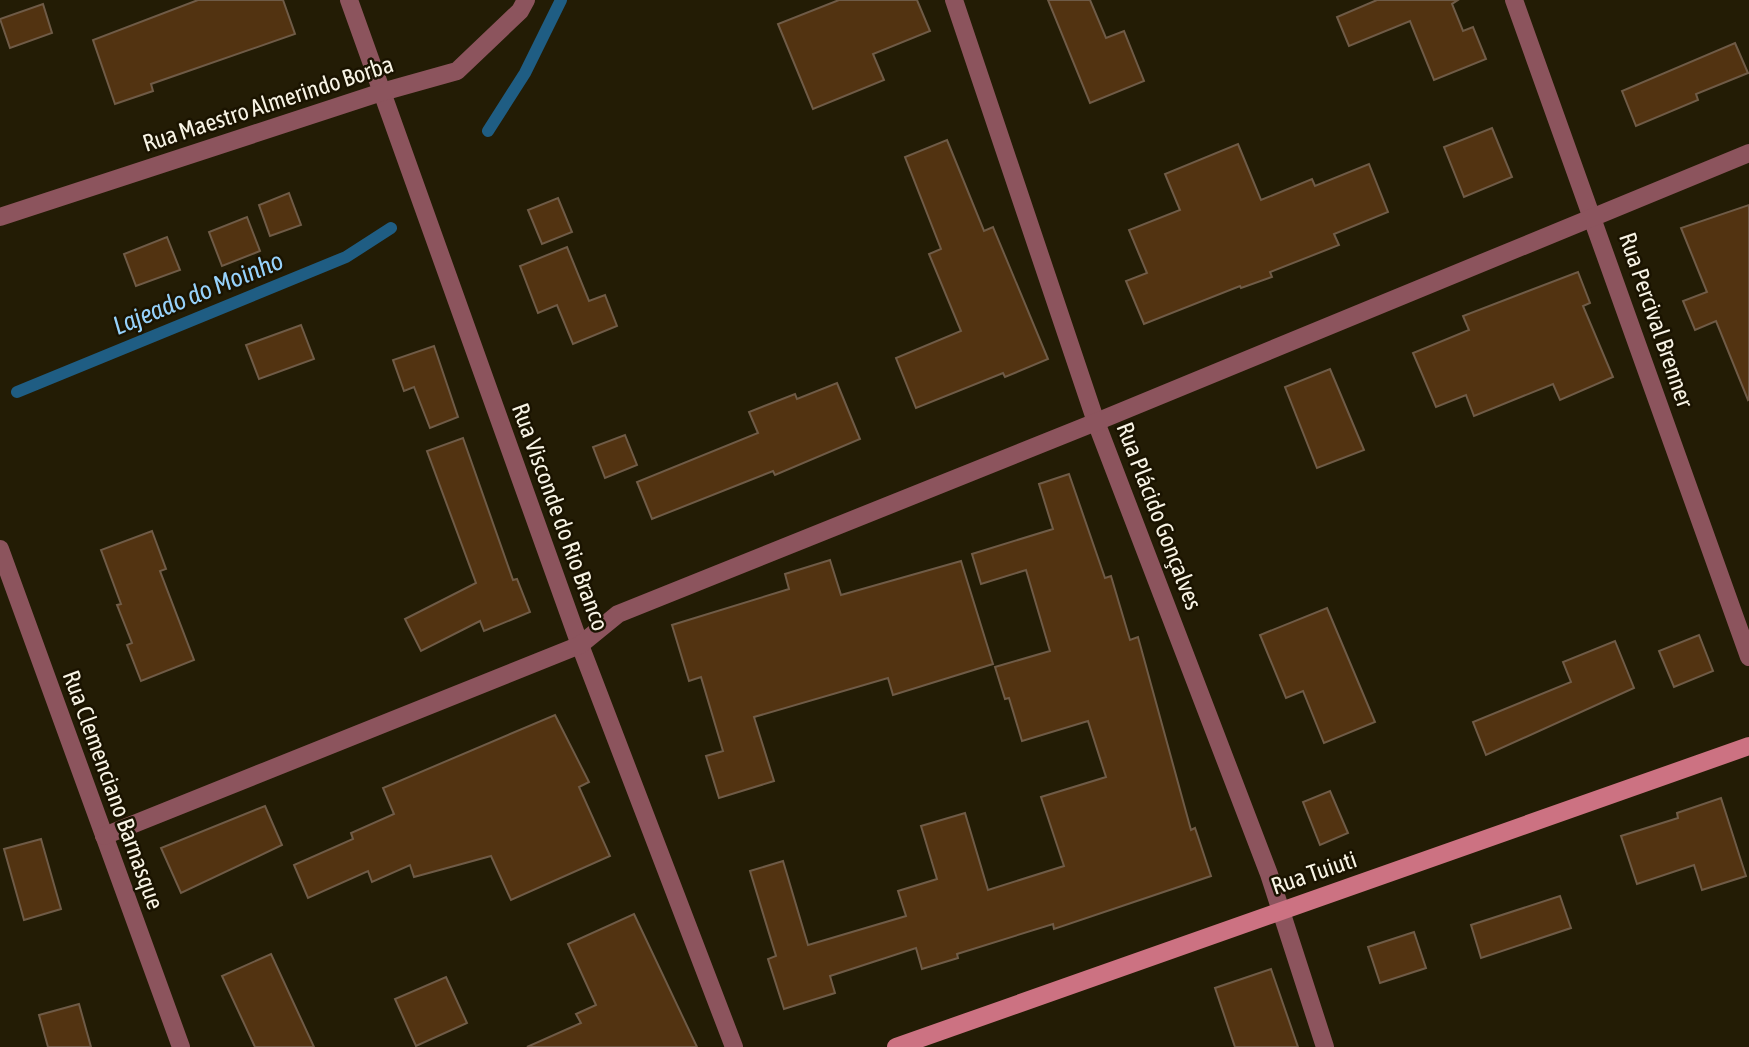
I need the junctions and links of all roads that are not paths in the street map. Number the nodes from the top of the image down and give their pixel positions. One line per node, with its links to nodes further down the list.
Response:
1 (349, 0): 5 (street, Rua Visconde do Rio Branco)
2 (526, 0): 5 (street, Rua Maestro Almerindo Borba)
3 (954, 0): 9 (street, Rua Plácido Gonçalves)
4 (1514, 0): 7 (street, Rua Percival Brenner)
5 (382, 92): 8 (street, Rua Maestro Almerindo Borba); 11 (street, Rua Visconde do Rio Branco)
6 (1749, 153): 7 (street)
7 (1593, 215): 9 (street); 12 (street, Rua Percival Brenner)
8 (0, 217)
9 (1096, 422): 11 (street); 15 (street, Rua Plácido Gonçalves)
10 (0, 549): 14 (street, Rua Clemenciano Barnasque)
11 (580, 645): 14 (street); 17 (street, Rua Visconde do Rio Branco)
12 (1749, 657)
13 (1749, 746): 15 (main road, Rua Tuiuti)
14 (104, 836): 16 (street, Rua Clemenciano Barnasque)
15 (1280, 910): 18 (main road, Rua Tuiuti); 19 (street, Rua Plácido Gonçalves)
16 (181, 1047)
17 (734, 1047)
18 (896, 1047)
19 (1325, 1047)

